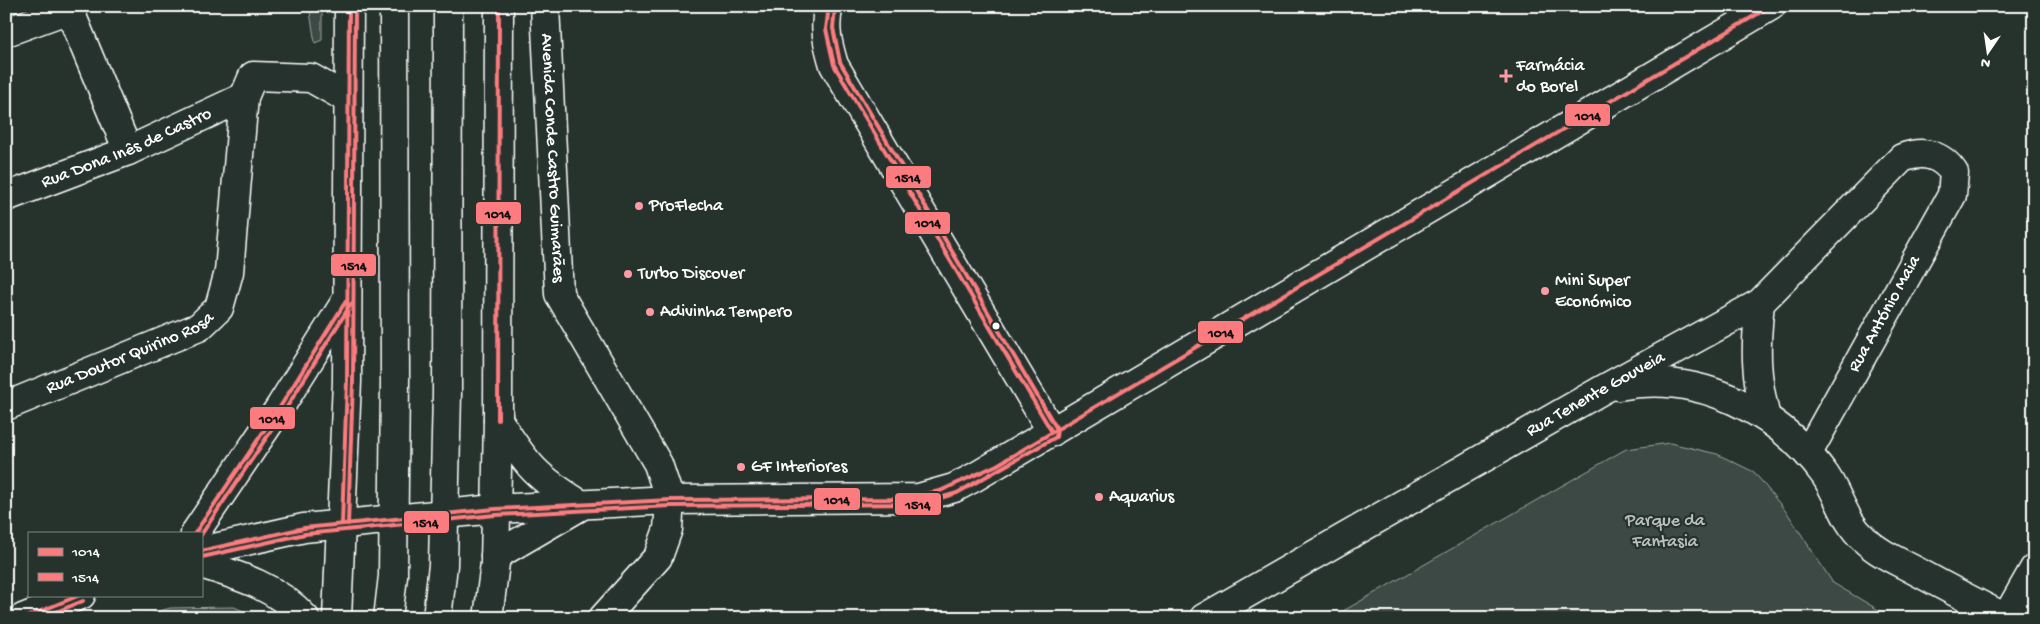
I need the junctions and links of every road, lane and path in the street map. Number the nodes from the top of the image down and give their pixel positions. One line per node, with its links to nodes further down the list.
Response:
1 (348, 6): 10 (street)
2 (394, 6): 26 (street)
3 (448, 6): 25 (street)
4 (499, 6): 19 (street)
5 (545, 6): 22 (street, Avenida Conde Castro Guimarães)
6 (829, 6): 20 (street)
7 (1771, 6): 20 (street)
8 (6, 32): 11 (street)
9 (244, 97): 10 (street); 11 (street, Rua Dona Inês de Castro); 17 (street, Rua Doutor Quirino Rosa)
10 (348, 99): 14 (street)
11 (128, 151): 13 (street, Rua Dona Inês de Castro)
12 (1954, 172): 15 (street, Rua Tenente Gouveia); 21 (street, Rua António Maia)
13 (6, 197)
14 (346, 301): 27 (street); 28 (street)
15 (1760, 303): 16 (street, Rua Tenente Gouveia); 18 (street)
16 (1602, 390): 18 (street); 41 (street, Rua Tenente Gouveia)
17 (6, 406)
18 (1766, 418): 21 (street)
19 (498, 420): 23 (street); 24 (street)
20 (1052, 432): 22 (street)
21 (1808, 453): 42 (street)
22 (670, 500): 23 (street); 40 (street, Avenida Conde Castro Guimarães)
23 (582, 505): 24 (street); 30 (street)
24 (495, 509): 25 (street); 30 (street)
25 (442, 514): 26 (street); 38 (street)
26 (392, 518): 27 (street); 37 (street)
27 (342, 524): 29 (street); 36 (street)
28 (196, 532)
29 (202, 552)
30 (495, 556): 39 (street)
31 (202, 564): 35 (street)
32 (2034, 569): 42 (street)
33 (79, 596): 34 (street)
34 (34, 616)
35 (305, 618)
36 (337, 618)
37 (388, 618)
38 (437, 618)
39 (488, 618)
40 (603, 618)
41 (1204, 618)
42 (2006, 618)

